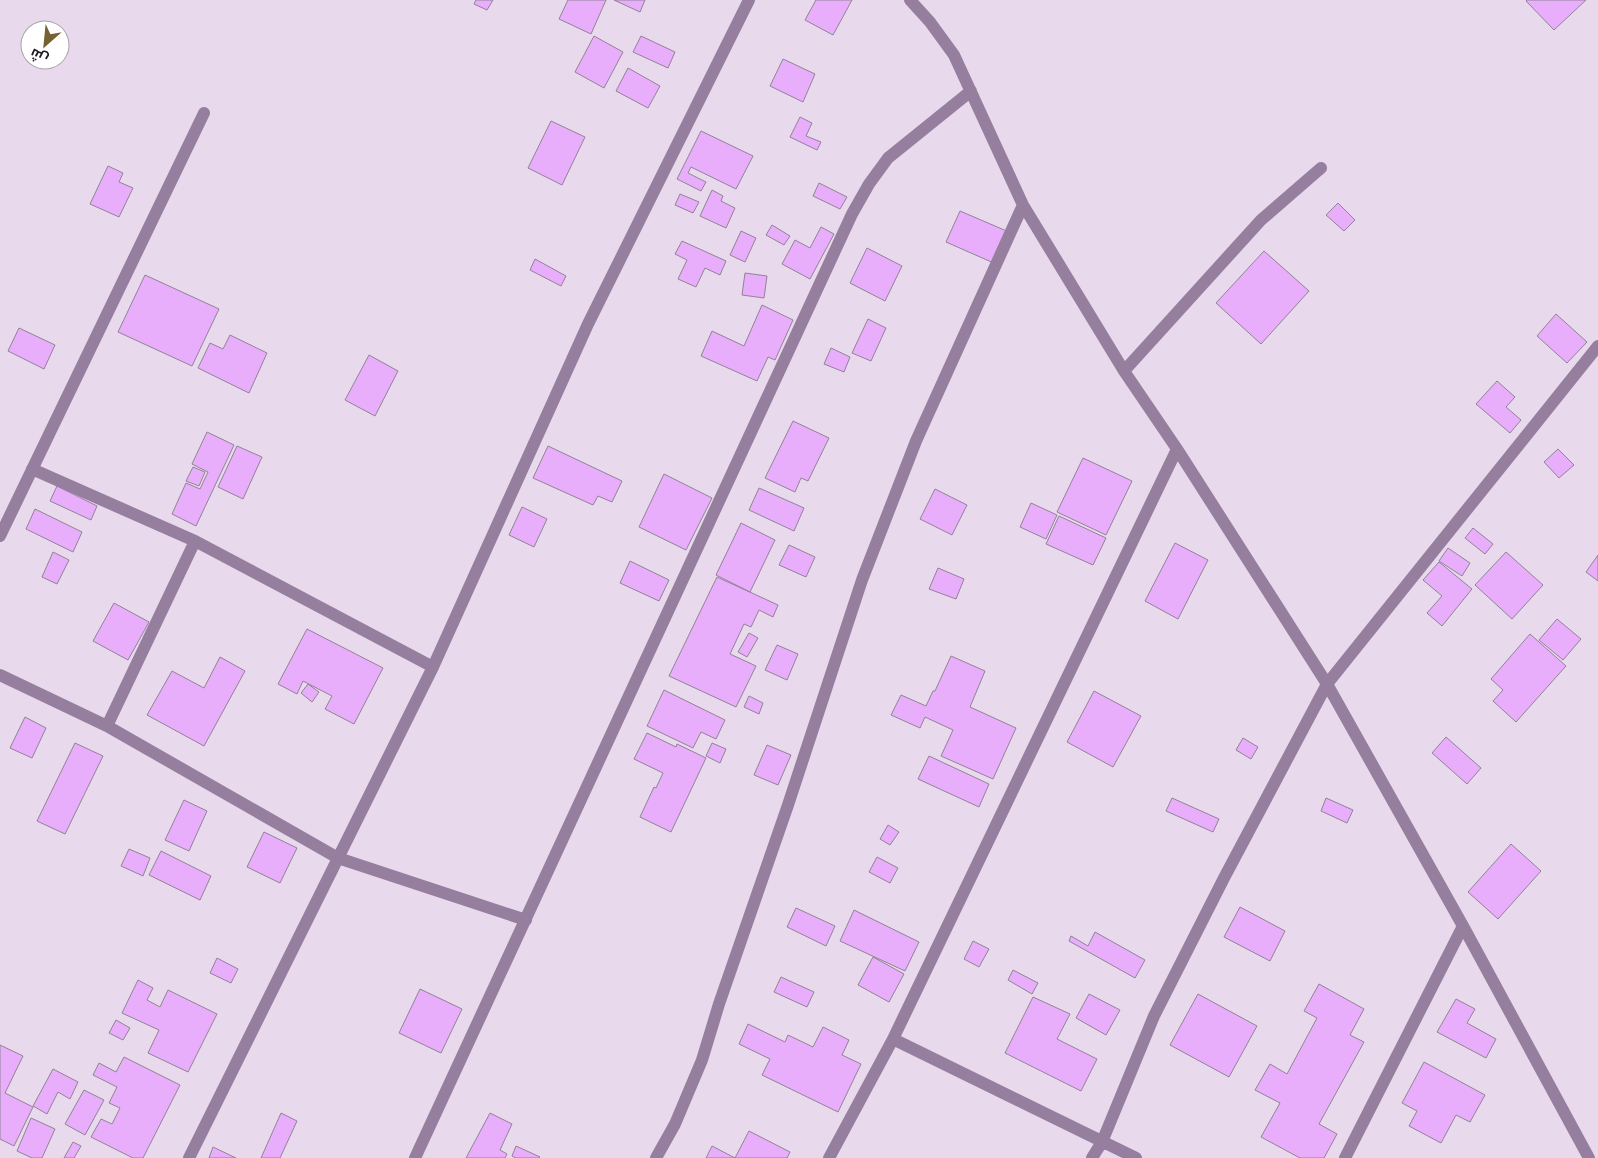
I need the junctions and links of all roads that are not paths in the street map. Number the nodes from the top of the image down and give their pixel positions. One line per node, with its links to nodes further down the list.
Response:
1 (749, 0): 13 (street)
2 (910, 0): 3 (street)
3 (971, 91): 6 (street); 18 (street)
4 (204, 113): 10 (street)
5 (1321, 168): 8 (street)
6 (1023, 205): 8 (street); 24 (street)
7 (1598, 346): 15 (street)
8 (1124, 371): 9 (street)
9 (1177, 449): 15 (street); 20 (street)
10 (32, 469): 11 (street); 12 (street)
11 (0, 536)
12 (195, 541): 13 (street); 16 (street)
13 (433, 667): 17 (street)
14 (0, 674): 16 (street)
15 (1327, 684): 19 (street); 21 (street)
16 (107, 726): 17 (street)
17 (338, 858): 18 (street); 22 (street)
18 (526, 920): 23 (street)
19 (1463, 926): 28 (street); 29 (street)
20 (893, 1039): 21 (street); 25 (street)
21 (1102, 1142): 26 (street); 27 (street)
22 (189, 1158)
23 (415, 1158)
24 (656, 1158)
25 (829, 1158)
26 (1092, 1158)
27 (1136, 1158)
28 (1346, 1158)
29 (1589, 1158)

